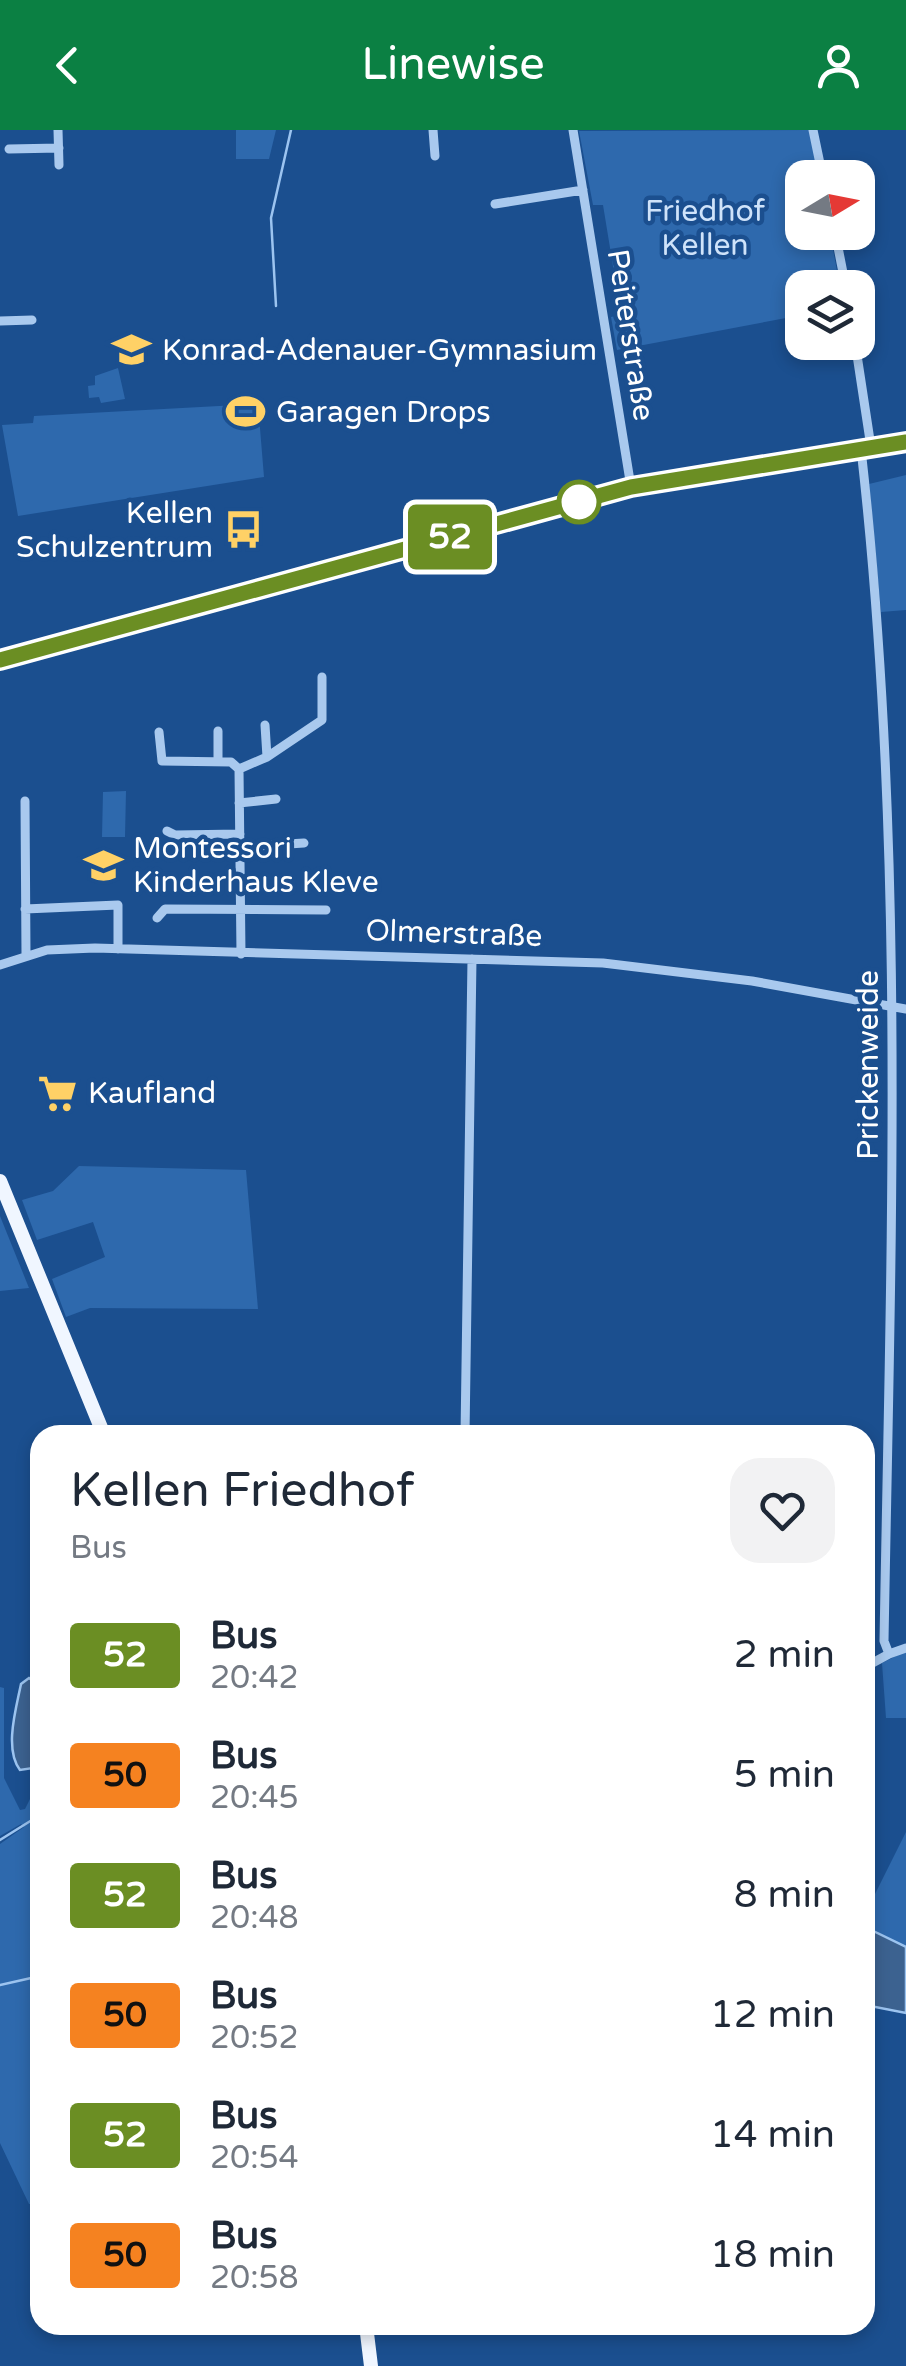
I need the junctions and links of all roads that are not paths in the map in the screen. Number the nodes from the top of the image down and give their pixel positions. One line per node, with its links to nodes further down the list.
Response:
1 (58, 130): 5 (street)
2 (433, 130): 7 (street)
3 (574, 130): 10 (street, Peiterstraße)
4 (814, 130): 8 (street)
5 (59, 148): 6 (street); 9 (street)
6 (9, 150)
7 (436, 156)
8 (820, 160)
9 (59, 164)
10 (584, 190): 11 (street); 17 (street, Peiterstraße)
11 (495, 204)
12 (32, 320): 13 (street)
13 (0, 321)
14 (857, 360): 16 (street, Prickenweide)
15 (906, 442): 16 (main road)
16 (866, 448): 17 (main road); 42 (street, Prickenweide)
17 (631, 487): 18 (main road)
18 (0, 660)
19 (322, 676): 23 (street)
20 (265, 726): 23 (street)
21 (218, 731): 24 (street)
22 (159, 732): 24 (street)
23 (266, 757): 25 (street)
24 (218, 762): 25 (street)
25 (239, 769): 28 (street)
26 (276, 799): 28 (street)
27 (25, 800): 33 (street)
28 (239, 803): 30 (street)
29 (167, 831): 30 (street)
30 (240, 834): 32 (street)
31 (304, 844): 32 (street)
32 (240, 847): 35 (street)
33 (25, 909): 37 (street); 39 (street)
34 (326, 910): 35 (street)
35 (241, 912): 36 (street); 38 (street)
36 (157, 918)
37 (118, 949): 38 (street, Olmerstraße); 39 (street, Olmerstraße)
38 (242, 954): 40 (street, Olmerstraße)
39 (26, 955): 41 (street, Olmerstraße)
40 (472, 960): 42 (street, Olmerstraße); 46 (street)
41 (0, 965)
42 (893, 1007): 43 (street, Olmerstraße); 48 (street, Prickenweide)
43 (906, 1009)
44 (0, 1181): 45 (main road)
45 (100, 1425)
46 (465, 1425)
47 (906, 1648): 48 (street)
48 (889, 1654): 49 (street)
49 (875, 1662)
50 (367, 2335): 51 (main road)
51 (372, 2366)

